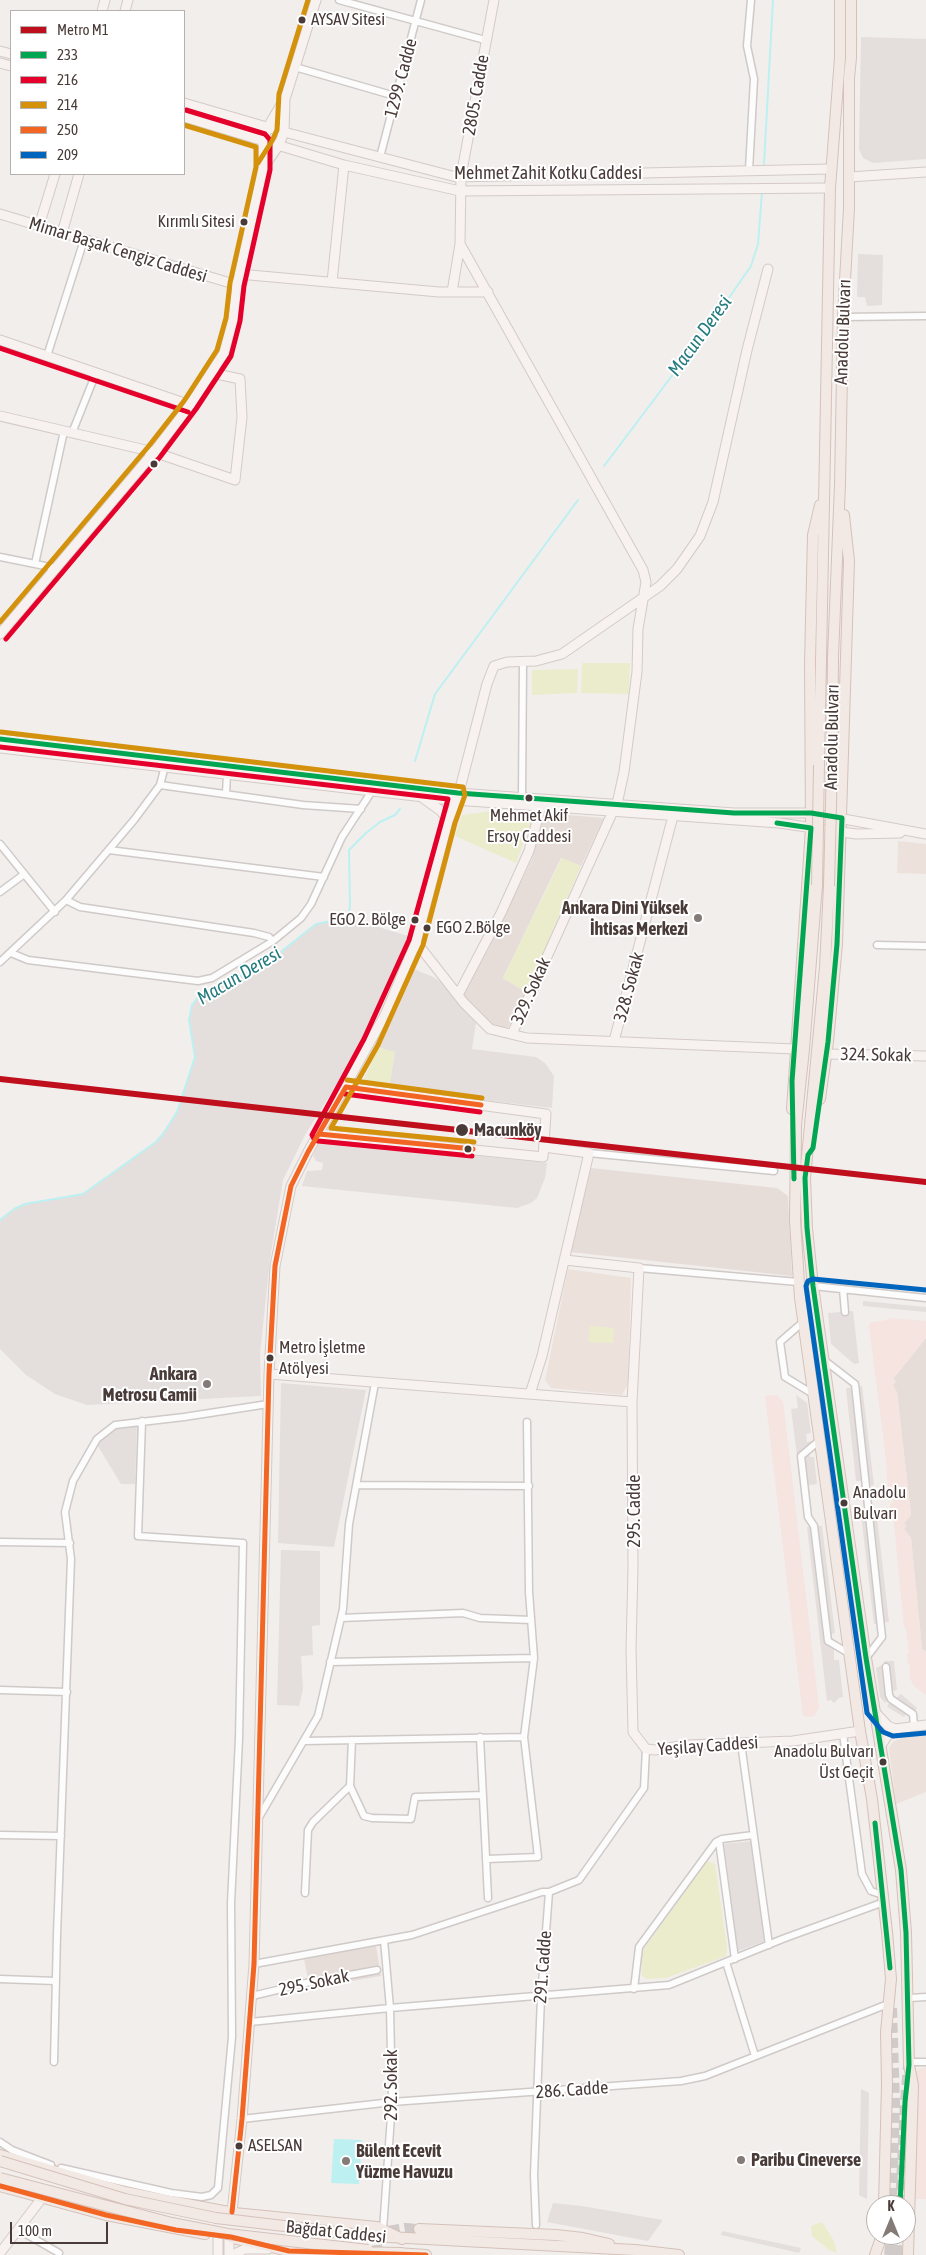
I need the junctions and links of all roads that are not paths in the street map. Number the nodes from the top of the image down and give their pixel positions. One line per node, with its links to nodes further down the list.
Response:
1 (316, 0): 10 (street)
2 (339, 0): 8 (street)
3 (421, 0): 8 (street, 1299. Cadde)
4 (494, 0): 9 (street, 2805. Cadde)
5 (752, 0): 23 (street)
6 (840, 0): 22 (main road, Anadolu Bulvarı)
7 (851, 0): 28 (main road, Anadolu Bulvarı)
8 (416, 22): 9 (street); 12 (street, 1299. Cadde)
9 (485, 40): 27 (street, 2805. Cadde)
10 (295, 66): 11 (street); 12 (street)
11 (286, 96): 15 (street); 16 (street)
12 (395, 96): 19 (street, 1299. Cadde)
13 (185, 103): 15 (street, Mehmet Zahit Kotku Caddesi)
14 (185, 117): 17 (street, Mehmet Zahit Kotku Caddesi)
15 (268, 127): 16 (street, Mehmet Zahit Kotku Caddesi); 17 (street)
16 (284, 132): 18 (street); 19 (street, Mehmet Zahit Kotku Caddesi)
17 (263, 141): 18 (street, Mehmet Zahit Kotku Caddesi); 21 (street)
18 (279, 145): 20 (street, Mehmet Zahit Kotku Caddesi); 21 (street)
19 (380, 157): 27 (street, Mehmet Zahit Kotku Caddesi)
20 (344, 165): 30 (street, Mehmet Zahit Kotku Caddesi); 38 (street)
21 (263, 168): 37 (street)
22 (831, 169): 23 (street, Mehmet Zahit Kotku Caddesi); 29 (main road, Anadolu Bulvarı)
23 (749, 170): 27 (street, Mehmet Zahit Kotku Caddesi)
24 (926, 172): 28 (street)
25 (54, 175): 32 (street)
26 (79, 175): 33 (street)
27 (461, 176): 30 (street, 2805. Cadde)
28 (849, 178): 43 (main road, Anadolu Bulvarı)
29 (830, 188): 30 (street, Mehmet Zahit Kotku Caddesi); 52 (main road, Anadolu Bulvarı)
30 (460, 191): 35 (street, 2805. Cadde)
31 (0, 214): 32 (street, Mimar Başak Cengiz Caddesi)
32 (39, 226): 33 (street, Mimar Başak Cengiz Caddesi)
33 (62, 233): 34 (street, Mimar Başak Cengiz Caddesi)
34 (84, 240): 39 (street, Mimar Başak Cengiz Caddesi); 45 (street)
35 (460, 244): 40 (street, 2805. Cadde); 41 (street, 329. Sokak)
36 (768, 269): 57 (street)
37 (240, 274): 38 (street); 39 (street)
38 (332, 282): 40 (street)
39 (237, 285): 47 (street)
40 (452, 292): 41 (street)
41 (488, 292): 57 (street, 329. Sokak)
42 (926, 316): 43 (street)
43 (843, 317): 53 (main road, Anadolu Bulvarı)
44 (0, 340): 45 (street)
45 (47, 356): 46 (street)
46 (96, 372): 48 (street); 50 (street)
47 (212, 373): 48 (street); 51 (street)
48 (190, 405): 51 (street)
49 (0, 416): 50 (street)
50 (68, 432): 51 (street); 55 (street)
51 (154, 452): 56 (street)
52 (824, 484): 64 (main road); 111 (main road, Anadolu Bulvarı, bridge)
53 (840, 484): 63 (main road); 110 (main road, Anadolu Bulvarı, bridge)
54 (0, 557): 55 (street)
55 (35, 564): 56 (street)
56 (55, 568): 58 (street)
57 (644, 598): 59 (street); 74 (street, 329. Sokak)
58 (0, 634)
59 (523, 662): 71 (street); 72 (street)
60 (0, 739): 69 (street)
61 (0, 748): 62 (street)
62 (165, 766): 65 (street); 66 (street)
63 (843, 772): 64 (main road); 79 (main road)
64 (811, 773): 77 (main road)
65 (228, 774): 67 (street); 68 (street)
66 (160, 785): 68 (street); 86 (street)
67 (372, 791): 70 (street); 75 (street)
68 (226, 794): 75 (street)
69 (443, 795): 70 (street); 71 (street); 76 (street)
70 (422, 797): 76 (street)
71 (458, 797): 72 (street); 73 (street); 80 (street)
72 (522, 798): 74 (street)
73 (541, 806): 74 (street); 100 (street)
74 (615, 807): 77 (street); 78 (street); 101 (street, 329. Sokak)
75 (360, 809): 90 (street)
76 (441, 811): 80 (street)
77 (811, 813): 79 (street); 81 (main road)
78 (673, 816): 81 (street); 102 (street, 328. Sokak)
79 (842, 818): 82 (street); 83 (main road)
80 (448, 821): 95 (street)
81 (811, 828): 83 (street); 87 (main road)
82 (915, 832): 83 (street); 84 (street)
83 (842, 833): 88 (main road)
84 (926, 834)
85 (0, 844): 89 (street)
86 (109, 850): 90 (street); 92 (street)
87 (809, 859): 88 (main road); 103 (main road)
88 (840, 860): 104 (main road)
89 (24, 875): 91 (street); 93 (street)
90 (324, 877): 94 (street)
91 (0, 892)
92 (66, 900): 93 (street); 94 (street)
93 (54, 912): 98 (street)
94 (273, 941): 98 (street)
95 (416, 942): 100 (street); 106 (street)
96 (877, 945): 97 (street)
97 (926, 946)
98 (11, 952): 99 (street)
99 (0, 962)
100 (458, 995): 101 (street)
101 (512, 1034): 102 (street)
102 (614, 1042): 103 (street)
103 (795, 1049): 111 (main road)
104 (826, 1054): 105 (street, 324. Sokak); 110 (main road)
105 (926, 1056)
106 (346, 1087): 107 (street); 108 (street)
107 (319, 1134): 108 (street); 122 (street)
108 (544, 1147): 109 (street)
109 (588, 1153): 112 (street); 113 (street)
110 (808, 1155): 116 (main road, Anadolu Bulvarı)
111 (794, 1157): 115 (main road, Anadolu Bulvarı)
112 (774, 1171)
113 (565, 1260): 114 (street); 124 (street)
114 (639, 1268): 115 (street); 126 (street, 295. Cadde)
115 (798, 1282): 120 (main road, Anadolu Bulvarı)
116 (813, 1286): 117 (street); 121 (main road, Anadolu Bulvarı)
117 (843, 1289): 118 (street); 119 (street)
118 (926, 1298)
119 (845, 1312)
120 (804, 1322): 125 (main road, Anadolu Bulvarı); 125 (street)
121 (824, 1360): 139 (main road, Anadolu Bulvarı); 139 (street)
122 (269, 1374): 123 (street); 127 (street)
123 (376, 1382): 124 (street); 131 (street)
124 (530, 1394): 126 (street)
125 (813, 1394): 130 (main road, Anadolu Bulvarı)
126 (632, 1402): 156 (street, 295. Cadde)
127 (268, 1404): 128 (street); 159 (street)
128 (142, 1421): 134 (street); 192 (street)
129 (527, 1422): 132 (street)
130 (820, 1440): 137 (main road, Anadolu Bulvarı); 137 (street)
131 (357, 1485): 132 (street); 135 (street)
132 (529, 1486): 136 (street)
133 (0, 1542): 134 (street)
134 (70, 1543): 143 (street)
135 (341, 1618): 136 (street); 140 (street)
136 (531, 1620): 138 (street)
137 (850, 1654): 148 (main road, Anadolu Bulvarı)
138 (534, 1658): 140 (street); 150 (street)
139 (866, 1658): 144 (main road, Anadolu Bulvarı)
140 (330, 1662): 153 (street)
141 (886, 1667): 146 (street)
142 (0, 1690): 143 (street)
143 (67, 1692): 162 (street)
144 (874, 1711): 147 (street); 155 (main road, Anadolu Bulvarı)
145 (926, 1725): 146 (street)
146 (914, 1726): 147 (street)
147 (896, 1729): 155 (street)
148 (860, 1731): 149 (street, Yeşilay Caddesi); 168 (main road, Anadolu Bulvarı)
149 (843, 1734): 154 (street, Yeşilay Caddesi); 168 (street)
150 (524, 1736): 151 (street); 164 (street)
151 (480, 1737): 152 (street); 158 (street)
152 (352, 1740): 153 (street); 157 (street)
153 (304, 1741): 159 (street)
154 (741, 1743): 156 (street, Yeşilay Caddesi); 160 (street)
155 (880, 1747): 181 (main road, Anadolu Bulvarı)
156 (646, 1749): 165 (street)
157 (350, 1786): 158 (street); 166 (street)
158 (483, 1795): 164 (street)
159 (258, 1820): 173 (street)
160 (754, 1834): 163 (street); 170 (street)
161 (0, 1835): 162 (street)
162 (61, 1836): 176 (street)
163 (719, 1841): 171 (street); 177 (street)
164 (487, 1859): 167 (street)
165 (549, 1892): 169 (street); 180 (street, 291. Cadde)
166 (305, 1893)
167 (488, 1898)
168 (883, 1898): 170 (street); 182 (main road, Anadolu Bulvarı)
169 (384, 1940): 173 (street); 183 (street, 292. Sokak)
170 (769, 1945): 171 (street)
171 (735, 1959): 172 (street)
172 (726, 1962): 177 (street); 185 (street)
173 (254, 1964): 178 (street)
174 (376, 1970): 178 (street, 295. Sokak)
175 (0, 1979): 176 (street)
176 (56, 1981): 186 (street)
177 (634, 1989): 180 (street)
178 (252, 1996): 184 (street)
179 (926, 1996): 181 (street)
180 (541, 1997): 183 (street); 189 (street, 291. Cadde)
181 (909, 1998): 188 (main road, Anadolu Bulvarı)
182 (888, 2004): 185 (street, 286. Cadde); 197 (main road, Anadolu Bulvarı)
183 (390, 2008): 184 (street); 190 (street, 292. Sokak)
184 (250, 2022): 191 (street)
185 (755, 2056): 189 (street, 286. Cadde)
186 (54, 2062)
187 (926, 2062): 188 (street)
188 (908, 2064): 221 (main road, Anadolu Bulvarı)
189 (538, 2093): 190 (street, 286. Cadde); 202 (street, 291. Cadde)
190 (392, 2102): 191 (street, 286. Cadde); 205 (street, 292. Sokak)
191 (242, 2119): 200 (street)
192 (0, 2142)
193 (0, 2155): 199 (main road)
194 (0, 2161): 209 (main road, Bağdat Caddesi, bridge)
195 (0, 2178): 215 (main road, Bağdat Caddesi, bridge)
196 (0, 2186): 198 (main road)
197 (884, 2195)
198 (42, 2198): 204 (street); 206 (main road)
199 (204, 2208): 200 (main road); 206 (main road)
200 (228, 2212): 201 (main road); 207 (main road); 208 (main road)
201 (249, 2214): 205 (main road); 210 (main road)
202 (536, 2225)
203 (419, 2229): 211 (main road)
204 (19, 2230): 212 (street); 213 (street)
205 (384, 2230): 209 (main road)
206 (200, 2233): 207 (main road)
207 (218, 2236): 208 (main road); 216 (street)
208 (230, 2237): 210 (main road); 217 (street)
209 (402, 2239): 211 (main road, Bağdat Caddesi)
210 (245, 2241): 214 (main road)
211 (635, 2250): 220 (main road, Bağdat Caddesi)
212 (0, 2253)
213 (59, 2253)
214 (293, 2253): 215 (main road); 218 (street)
215 (402, 2254): 219 (main road, Bağdat Caddesi)
216 (218, 2255)
217 (228, 2255)
218 (232, 2255)
219 (426, 2255)
220 (679, 2255)
221 (908, 2255)

